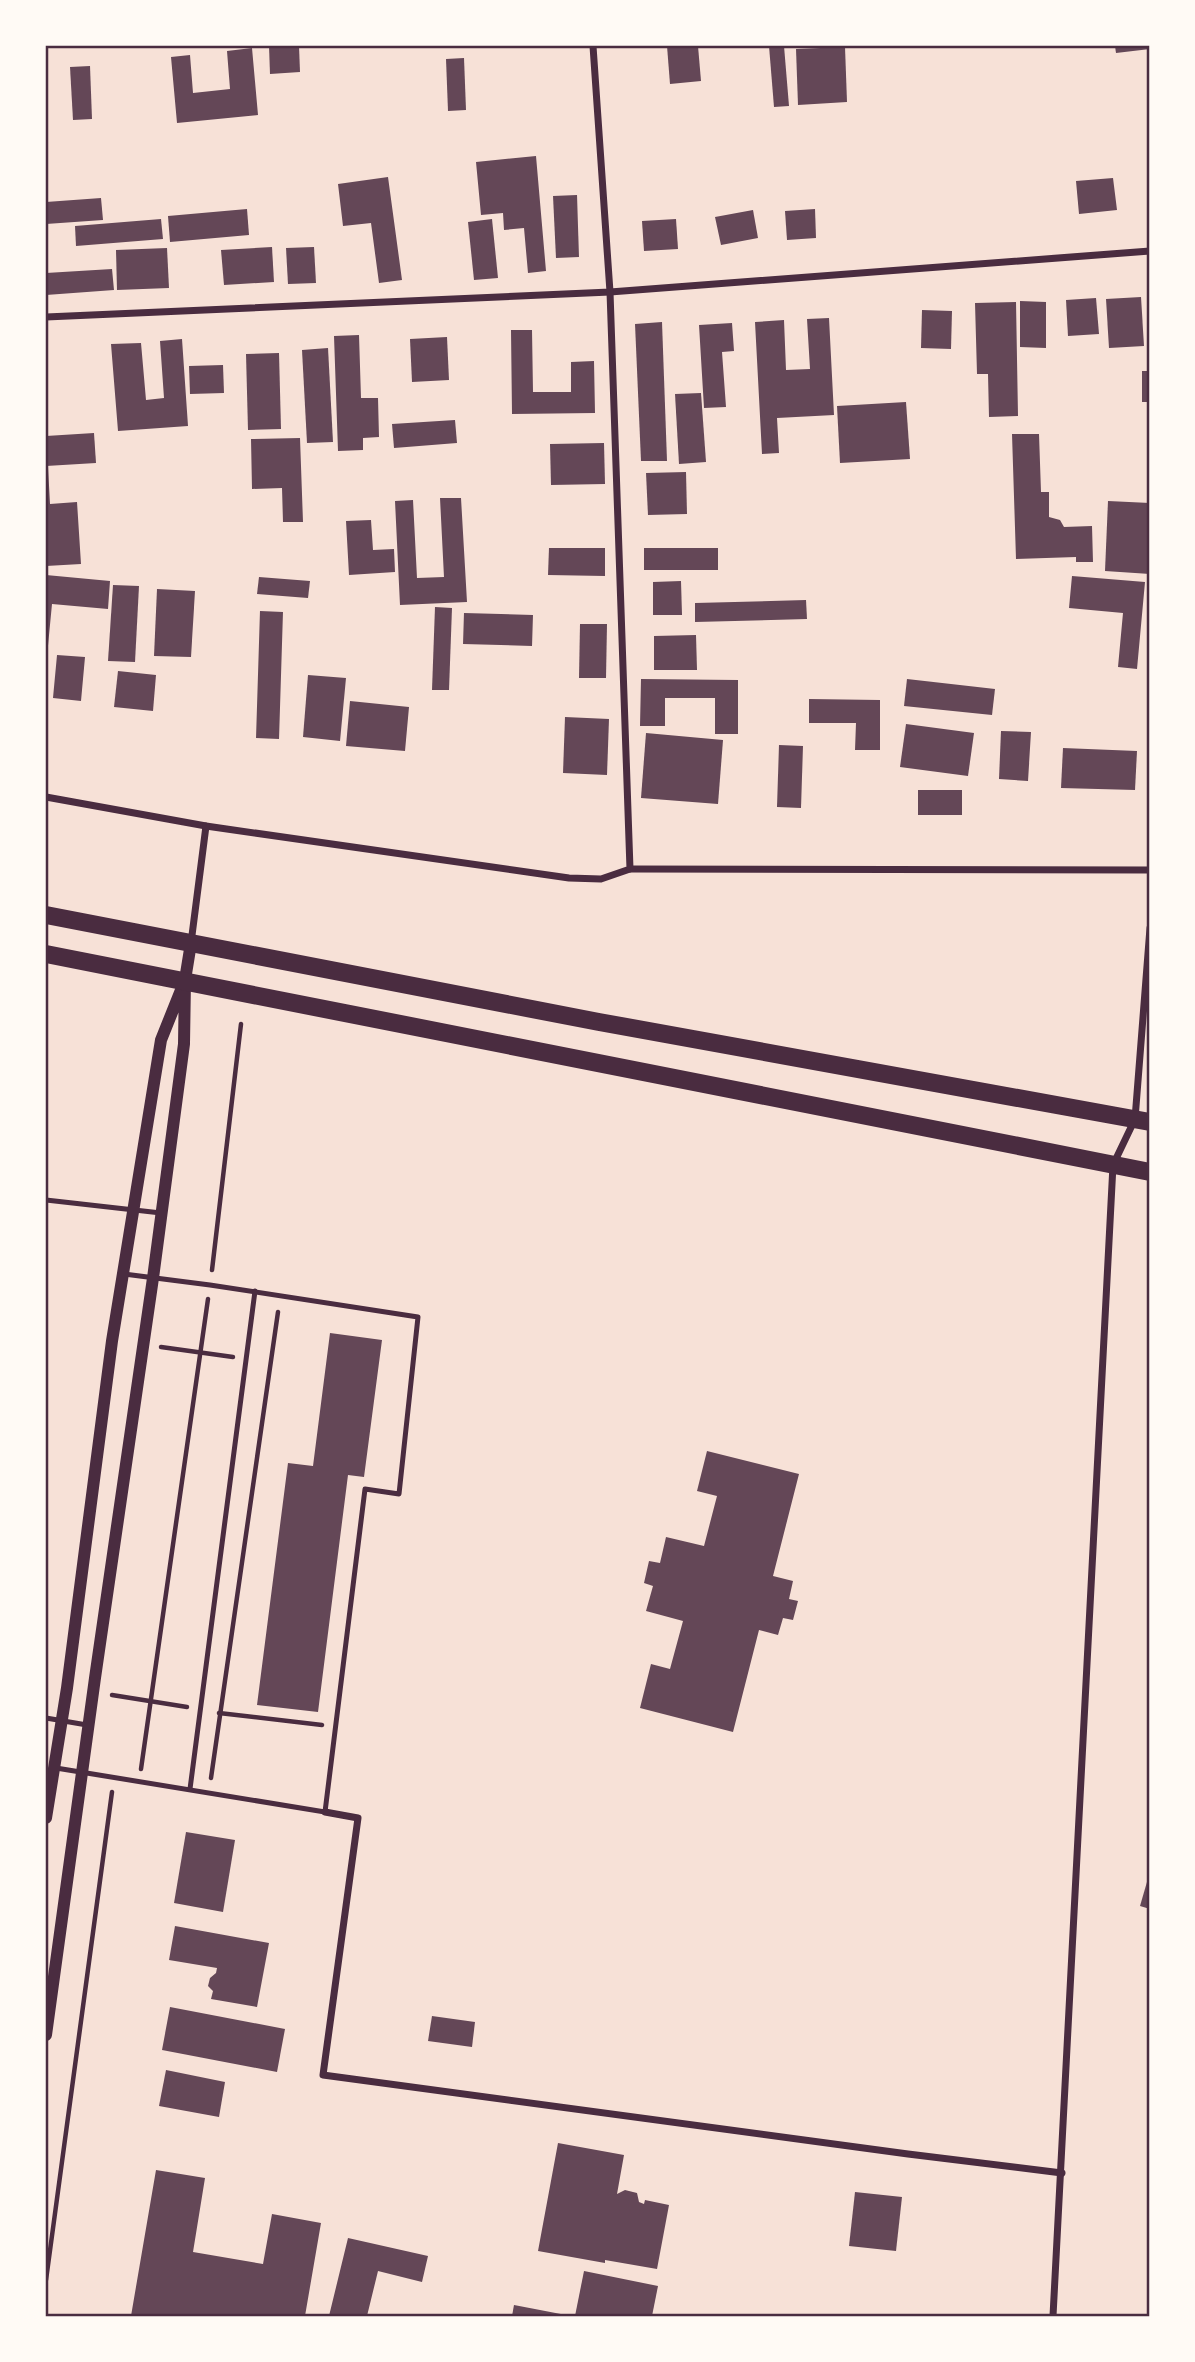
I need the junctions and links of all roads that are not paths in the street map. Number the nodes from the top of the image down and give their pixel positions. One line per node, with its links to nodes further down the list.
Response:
1 (593, 46): 3 (street)
2 (1150, 251): 3 (street)
3 (610, 292): 4 (street); 7 (street)
4 (46, 317)
5 (46, 797): 6 (street)
6 (206, 826): 7 (street); 11 (street)
7 (630, 869): 8 (street)
8 (1150, 870)
9 (46, 915): 11 (main road)
10 (1150, 928): 14 (street)
11 (191, 943): 13 (street); 14 (main road)
12 (46, 954): 13 (main road)
13 (185, 980): 15 (main road); 18 (street); 19 (street)
14 (1142, 1121): 15 (street)
15 (1113, 1165): 16 (main road); 32 (street)
16 (1150, 1172)
17 (46, 1200): 18 (lane)
18 (134, 1209): 19 (lane); 20 (street)
19 (162, 1213): 21 (street)
20 (124, 1274): 21 (lane); 24 (street)
21 (153, 1278): 22 (lane); 25 (street)
22 (256, 1291): 28 (lane); 29 (lane)
23 (46, 1718): 24 (lane)
24 (60, 1721): 25 (lane); 26 (street)
25 (88, 1725): 27 (street)
26 (53, 1767): 27 (lane); 30 (street)
27 (82, 1772): 28 (lane); 31 (street)
28 (190, 1789): 29 (lane)
29 (325, 1812): 32 (street)
30 (46, 1818)
31 (46, 2035)
32 (1062, 2173): 33 (street)
33 (1053, 2316)

